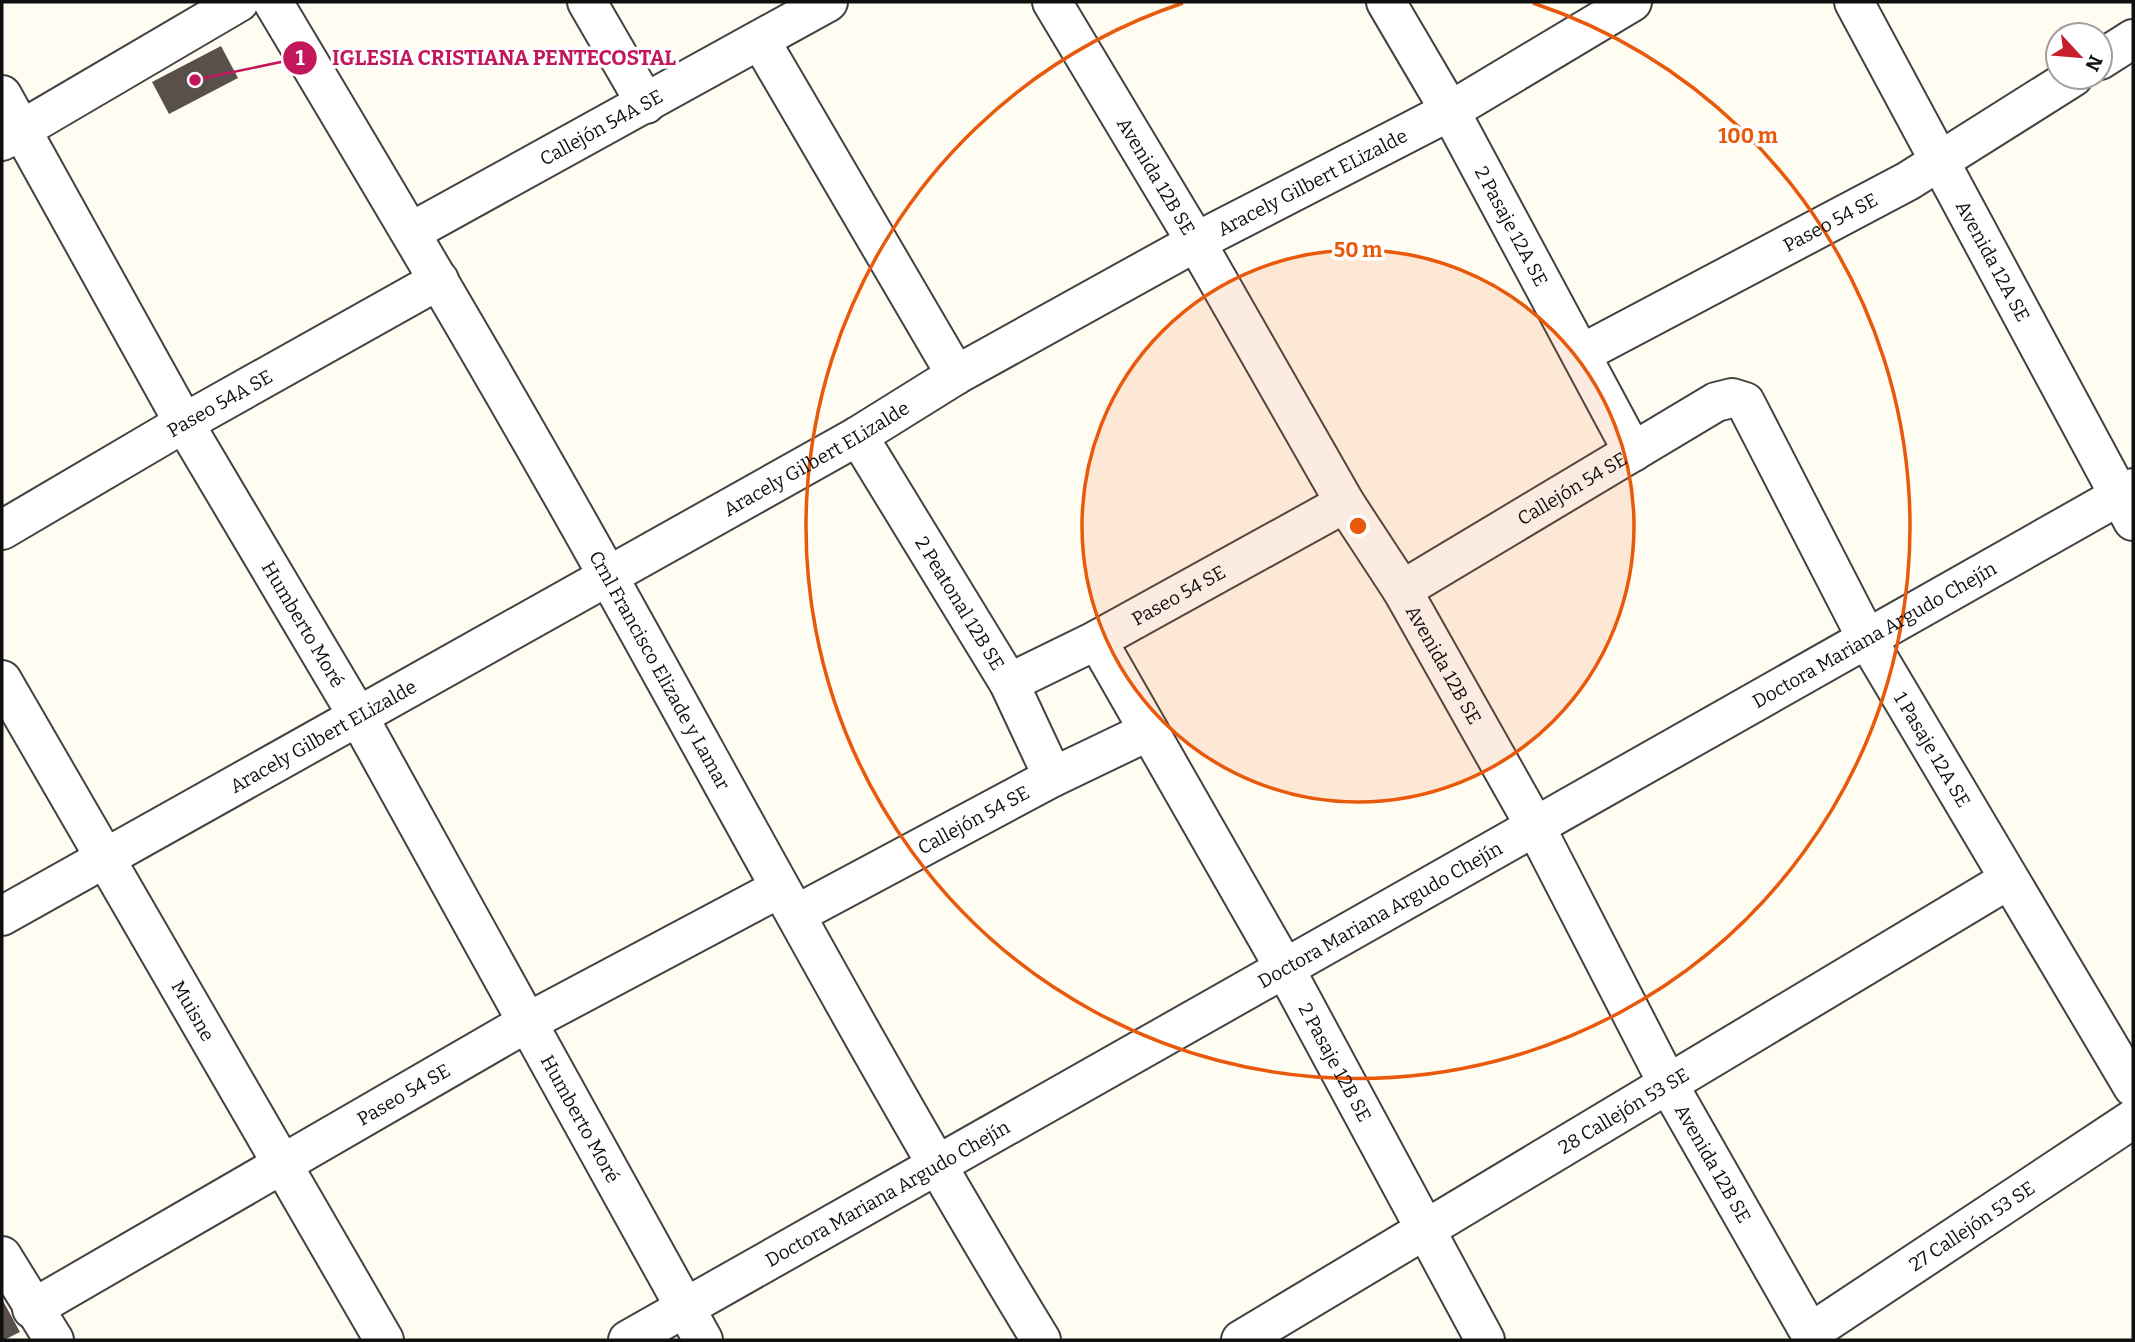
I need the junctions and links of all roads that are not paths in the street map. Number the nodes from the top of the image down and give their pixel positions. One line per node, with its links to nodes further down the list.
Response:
1 (239, 2): 16 (street)
2 (273, 2): 18 (street, Crnl Francisco Elizade y Lamar)
3 (587, 2): 14 (street)
4 (828, 2): 10 (street, Callejón 54A SE)
5 (1052, 2): 19 (street, Avenida 12B SE)
6 (1386, 2): 15 (street, 2 Pasaje 12A SE)
7 (1632, 2): 15 (street, Aracely Gilbert ELizalde)
8 (1854, 2): 17 (street, Avenida 12A SE)
9 (2133, 38): 11 (street)
10 (760, 40): 14 (street, Callejón 54A SE); 22 (street)
11 (2114, 51)
12 (2051, 91): 17 (street, Paseo 54 SE)
13 (2, 95): 16 (street, Humberto Moré)
14 (646, 104): 18 (street, Callejón 54A SE)
15 (1450, 111): 19 (street, Aracely Gilbert ELizalde); 21 (street, 2 Pasaje 12A SE)
16 (12, 135): 24 (street, Humberto Moré)
17 (1938, 163): 21 (street, Paseo 54 SE); 27 (street, Avenida 12A SE)
18 (411, 232): 20 (street, Crnl Francisco Elizade y Lamar)
19 (1196, 242): 22 (street, Aracely Gilbert ELizalde); 28 (street, Avenida 12B SE)
20 (439, 280): 24 (street, Paseo 54A SE); 30 (street, Crnl Francisco Elizade y Lamar)
21 (1581, 354): 26 (street, 2 Pasaje 12A SE)
22 (956, 375): 25 (street, Aracely Gilbert ELizalde)
23 (1745, 402): 26 (street, Callejón 54 SE); 32 (street, 1 Pasaje 12A SE)
24 (184, 423): 29 (street, Paseo 54A SE); 36 (street, Humberto Moré)
25 (858, 436): 30 (street, Aracely Gilbert ELizalde); 35 (street, 2 Peatonal 12B SE)
26 (1633, 452): 31 (street, Callejón 54 SE)
27 (2128, 502): 32 (street, Doctora Mariana Argudo Chejín)
28 (1345, 503): 31 (street, Avenida 12B SE); 33 (street, Paseo 54 SE)
29 (2, 530)
30 (607, 575): 36 (street, Aracely Gilbert ELizalde); 42 (street, Crnl Francisco Elizade y Lamar)
31 (1402, 590): 39 (street, Avenida 12B SE)
32 (1867, 639): 39 (street, Doctora Mariana Argudo Chejín); 41 (street, 1 Pasaje 12A SE)
33 (1097, 640): 35 (street, Paseo 54 SE); 37 (street, 2 Pasaje 12B SE)
34 (2, 680): 40 (street, Muisne)
35 (1009, 683): 38 (street, 2 Peatonal 12B SE)
36 (359, 718): 40 (street, Aracely Gilbert ELizalde); 45 (street, Humberto Moré)
37 (1149, 731): 38 (street, Callejón 54 SE); 44 (street, 2 Pasaje 12B SE)
38 (1053, 777): 42 (street, Callejón 54 SE)
39 (1535, 826): 44 (street, Doctora Mariana Argudo Chejín); 46 (street, Avenida 12B SE)
40 (104, 857): 43 (street, Aracely Gilbert ELizalde); 49 (street, Muisne)
41 (2008, 880): 46 (street, 28 Callejón 53 SE); 47 (street, 1 Pasaje 12A SE)
42 (789, 901): 45 (street, Paseo 54 SE); 50 (street, Crnl Francisco Elizade y Lamar)
43 (2, 916)
44 (1284, 967): 50 (street, Doctora Mariana Argudo Chejín); 51 (street, 2 Pasaje 12B SE)
45 (528, 1022): 49 (street, Paseo 54 SE); 53 (street, Humberto Moré)
46 (1668, 1084): 51 (street, 28 Callejón 53 SE); 55 (street, Avenida 12B SE)
47 (2133, 1087)
48 (2133, 1119): 55 (street, 27 Callejón 53 SE)
49 (282, 1161): 54 (street, Paseo 54 SE); 57 (street, Muisne)
50 (935, 1167): 53 (street, Doctora Mariana Argudo Chejín); 60 (street, Crnl Francisco Elizade y Lamar)
51 (1425, 1232): 61 (street, 28 Callejón 53 SE); 62 (street, 2 Pasaje 12B SE)
52 (2, 1256): 54 (street)
53 (684, 1306): 58 (street, Doctora Mariana Argudo Chejín); 59 (street, Humberto Moré)
54 (32, 1308): 56 (street)
55 (1812, 1337)
56 (54, 1340)
57 (384, 1340)
58 (628, 1340)
59 (703, 1340)
60 (1041, 1340)
61 (1241, 1340)
62 (1485, 1340)

